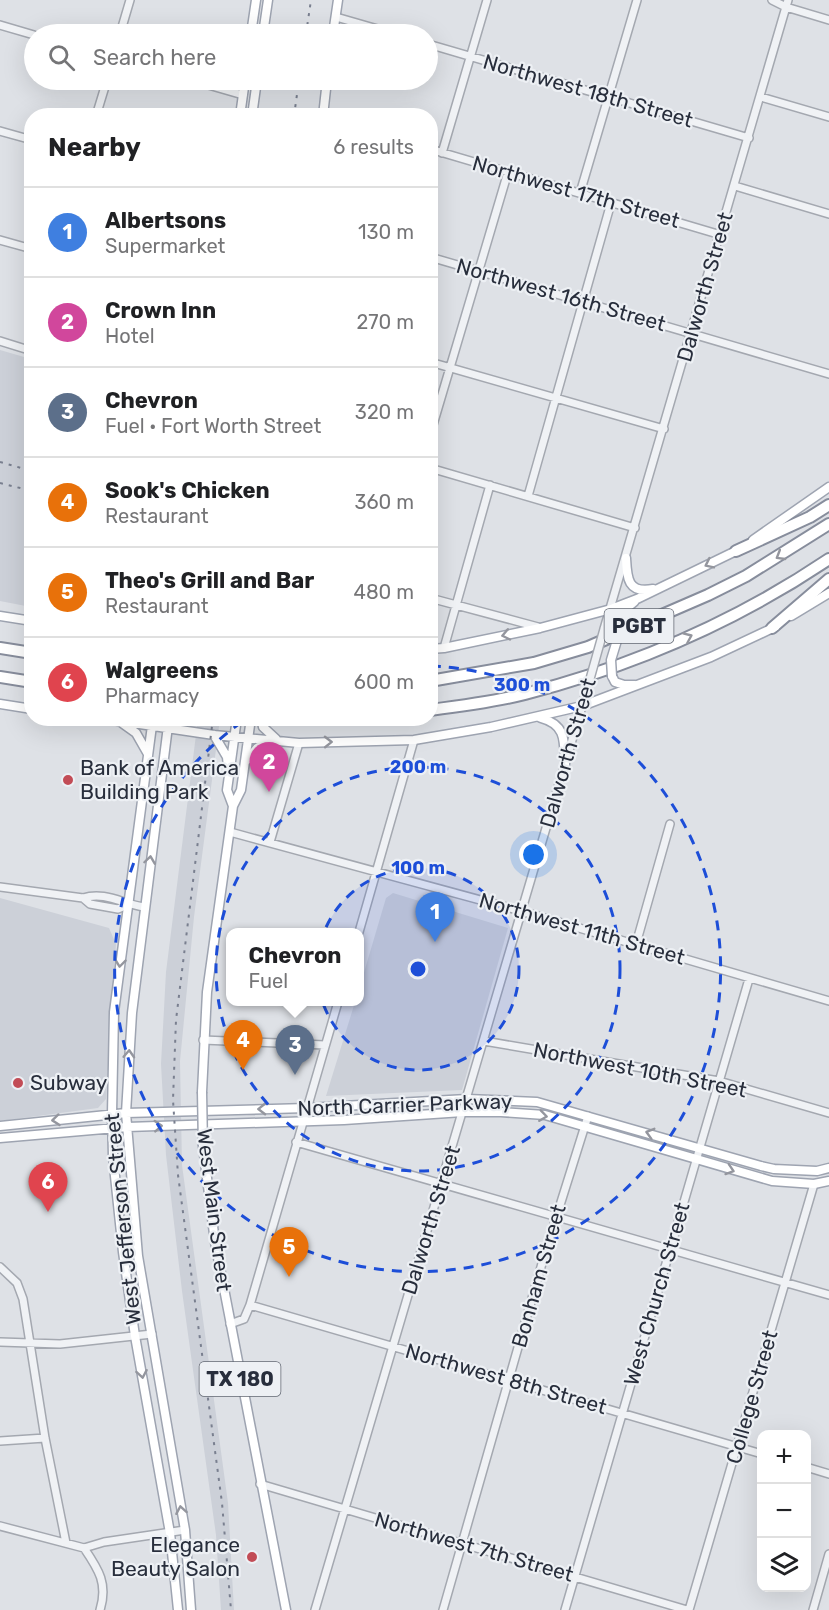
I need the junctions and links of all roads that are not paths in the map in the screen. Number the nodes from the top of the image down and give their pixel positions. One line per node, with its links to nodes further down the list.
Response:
1 (130, 0): 11 (street)
2 (256, 0): 12 (main road)
3 (268, 0): 13 (main road)
4 (338, 0): 9 (main road)
5 (487, 0): 19 (street)
6 (637, 0): 26 (street)
7 (772, 0): 8 (street)
8 (787, 3): 10 (street); 27 (street, Dalworth Street)
9 (336, 17): 14 (main road); 15 (street)
10 (829, 20)
11 (123, 24)
12 (252, 24)
13 (264, 24)
14 (335, 24)
15 (360, 24)
16 (0, 25): 17 (street)
17 (24, 32)
18 (438, 47): 19 (street, Northwest 18th Street)
19 (470, 57): 26 (street, Northwest 18th Street); 37 (street)
20 (104, 90): 28 (street)
21 (228, 90): 25 (street)
22 (244, 90): 25 (main road)
23 (256, 90): 30 (main road)
24 (326, 90): 31 (main road)
25 (243, 94): 29 (main road)
26 (609, 96): 35 (street, Northwest 18th Street); 40 (street)
27 (761, 97): 32 (street); 35 (street, Dalworth Street)
28 (98, 108)
29 (241, 108)
30 (253, 108)
31 (324, 108)
32 (829, 117)
33 (0, 131): 34 (street)
34 (24, 138)
35 (749, 138): 39 (street, Dalworth Street)
36 (438, 152): 37 (street, Northwest 17th Street)
37 (442, 153): 38 (street, Northwest 17th Street)
38 (508, 172): 40 (street, Northwest 17th Street); 47 (street)
39 (735, 186): 42 (street); 43 (street, Dalworth Street)
40 (580, 193): 41 (street, Northwest 17th Street)
41 (612, 203): 43 (street, Northwest 17th Street); 48 (street)
42 (829, 214)
43 (721, 235): 49 (street, Dalworth Street)
44 (0, 240): 45 (street)
45 (24, 247)
46 (438, 259): 47 (street, Northwest 16th Street)
47 (479, 271): 48 (street, Northwest 16th Street); 53 (street)
48 (584, 302): 49 (street, Northwest 16th Street); 55 (street)
49 (692, 333): 54 (street, Northwest 16th Street); 57 (street, Dalworth Street)
50 (0, 341): 51 (street)
51 (24, 346)
52 (438, 364): 53 (street)
53 (450, 367): 55 (street); 56 (street)
54 (829, 374)
55 (556, 398): 57 (street); 61 (street)
56 (438, 408)
57 (664, 429): 64 (street, Dalworth Street)
58 (438, 470): 59 (street)
59 (490, 485): 61 (street); 73 (street)
60 (829, 487): 65 (main road)
61 (528, 496): 64 (street)
62 (829, 505): 65 (highway)
63 (829, 524): 84 (highway, PGBT, one-way to 84)
64 (635, 528): 66 (street, Dalworth Street)
65 (736, 551): 69 (main road, one-way to 69)
66 (626, 558): 69 (main road); 74 (street, Dalworth Street)
67 (829, 559): 90 (highway, PGBT, one-way to 67)
68 (829, 579): 78 (highway)
69 (659, 588): 71 (main road)
70 (829, 593): 78 (main road)
71 (637, 599): 74 (main road); 86 (main road, bridge)
72 (438, 600): 73 (street)
73 (455, 605): 77 (street); 81 (street)
74 (611, 609): 77 (main road); 88 (street, Dalworth Street, bridge)
75 (0, 616): 76 (main road)
76 (24, 620)
77 (540, 628): 81 (main road, one-way to 81)
78 (772, 628): 86 (main road)
79 (0, 648): 82 (highway)
80 (438, 648): 81 (main road)
81 (444, 648)
82 (24, 652)
83 (0, 677): 85 (highway)
84 (438, 680)
85 (24, 681)
86 (641, 686): 88 (main road)
87 (0, 704): 89 (main road)
88 (582, 706): 91 (main road); 107 (street, Dalworth Street)
89 (24, 708)
90 (438, 709)
91 (537, 718): 103 (main road); 107 (main road)
92 (129, 726): 105 (main road)
93 (152, 726): 105 (main road, West Jefferson Street)
94 (168, 726): 116 (main road, West Jefferson Street, one-way to 94)
95 (180, 726): 99 (main road)
96 (236, 726): 100 (main road, West Main Street / TX 180)
97 (250, 726): 101 (main road, West Main Street / TX 180)
98 (263, 726): 102 (main road)
99 (214, 735): 100 (main road); 108 (main road)
100 (234, 737): 101 (main road); 108 (main road, West Main Street / TX 180)
101 (248, 739): 102 (main road); 106 (main road, West Main Street / TX 180)
102 (273, 740): 104 (main road); 106 (main road)
103 (414, 740): 104 (main road, one-way to 103); 113 (street)
104 (299, 743): 112 (street)
105 (148, 754): 115 (main road, West Jefferson Street)
106 (245, 761): 109 (main road, West Main Street / TX 180)
107 (565, 765): 117 (street, Dalworth Street)
108 (230, 774): 109 (main road, West Main Street / TX 180)
109 (233, 806): 111 (main road, West Main Street / TX 180)
110 (670, 824): 119 (street)
111 (230, 831): 112 (street, Northwest 11th Street); 123 (main road, West Main Street / TX 180)
112 (270, 842): 113 (street, Northwest 11th Street)
113 (377, 871): 117 (street, Northwest 11th Street); 118 (street)
114 (0, 887): 115 (street)
115 (127, 905): 116 (street); 132 (main road, West Jefferson Street, one-way to 132)
116 (144, 908): 130 (main road, West Jefferson Street, one-way to 116)
117 (521, 911): 119 (street, Northwest 11th Street); 124 (street, Dalworth Street)
118 (360, 928)
119 (636, 944): 120 (street, Northwest 11th Street)
120 (749, 979): 121 (street, Northwest 11th Street); 126 (street, West Church Street)
121 (829, 1001)
122 (337, 1006): 125 (street)
123 (203, 1040): 125 (street); 153 (main road, West Main Street / TX 180, bridge)
124 (484, 1041): 126 (street, Northwest 10th Street); 127 (street, Dalworth Street)
125 (325, 1045): 128 (street)
126 (719, 1081): 131 (street, Northwest 10th Street); 141 (street, West Church Street)
127 (467, 1100): 128 (main road, North Carrier Parkway); 129 (street, Dalworth Street); 133 (main road, North Carrier Parkway)
128 (307, 1108): 130 (main road, North Carrier Parkway, one-way to 130); 134 (street)
129 (463, 1112): 134 (main road, North Carrier Parkway); 136 (main road, North Carrier Parkway, one-way to 136); 145 (street, Dalworth Street)
130 (126, 1113): 132 (main road, North Carrier Parkway); 137 (main road, West Jefferson Street)
131 (829, 1113)
132 (112, 1114): 135 (main road, North Carrier Parkway, one-way to 135); 138 (main road, West Jefferson Street)
133 (588, 1116): 136 (street, Bonham Street); 141 (main road, North Carrier Parkway, one-way to 133)
134 (303, 1122): 137 (main road, North Carrier Parkway, one-way to 134); 140 (street)
135 (0, 1126)
136 (584, 1126): 142 (main road, North Carrier Parkway); 147 (street, Bonham Street)
137 (128, 1127): 138 (main road, North Carrier Parkway); 154 (main road, West Jefferson Street)
138 (112, 1129): 139 (main road, North Carrier Parkway); 155 (main road, West Jefferson Street)
139 (0, 1138)
140 (296, 1142): 145 (street); 152 (street)
141 (700, 1148): 142 (street, West Church Street); 143 (main road, North Carrier Parkway)
142 (697, 1159): 146 (main road, North Carrier Parkway, one-way to 146); 148 (street, West Church Street)
143 (829, 1168)
144 (829, 1181): 146 (main road, North Carrier Parkway)
145 (442, 1183): 147 (street); 158 (street, Dalworth Street)
146 (814, 1184): 150 (street, College Street)
147 (556, 1216): 148 (street); 159 (street, Bonham Street)
148 (670, 1249): 150 (street); 160 (street, West Church Street)
149 (2, 1268): 157 (street)
150 (785, 1281): 151 (street); 165 (street, College Street)
151 (829, 1296)
152 (250, 1305): 153 (street); 158 (street, Northwest 8th Street)
153 (230, 1324): 171 (main road, West Main Street / TX 180)
154 (152, 1334): 155 (street); 161 (main road, West Jefferson Street)
155 (135, 1336): 157 (street); 162 (main road, West Jefferson Street, one-way to 162)
156 (0, 1342): 157 (street)
157 (31, 1343): 163 (street)
158 (393, 1346): 159 (street, Northwest 8th Street); 172 (street, Dalworth Street)
159 (510, 1381): 160 (street, Northwest 8th Street); 178 (street, Bonham Street)
160 (623, 1413): 165 (street, Northwest 8th Street); 184 (street, West Church Street)
161 (168, 1428): 162 (main road); 167 (main road, West Jefferson Street)
162 (152, 1431): 168 (main road, West Jefferson Street)
163 (45, 1438): 164 (street); 173 (street)
164 (0, 1441)
165 (737, 1447): 166 (street, Northwest 8th Street); 192 (street, College Street)
166 (757, 1453)
167 (174, 1464): 168 (main road); 175 (main road, West Jefferson Street, one-way to 167)
168 (159, 1466): 176 (main road, West Jefferson Street)
169 (811, 1468): 170 (street)
170 (829, 1474)
171 (260, 1484): 172 (street, Northwest 7th Street); 188 (main road, West Main Street / TX 180)
172 (344, 1509): 178 (street, Northwest 7th Street); 189 (street, Dalworth Street)
173 (62, 1524): 177 (street); 179 (street)
174 (0, 1526): 177 (street)
175 (185, 1530): 176 (street); 187 (main road, West Jefferson Street)
176 (170, 1533): 180 (street); 186 (main road, West Jefferson Street)
177 (49, 1538): 179 (street)
178 (462, 1542): 184 (street, Northwest 7th Street); 190 (street, Bonham Street)
179 (66, 1543): 181 (street)
180 (102, 1543): 181 (street); 183 (street)
181 (84, 1548): 183 (street)
182 (829, 1554): 193 (street)
183 (93, 1562): 185 (street)
184 (574, 1576): 191 (street, West Church Street); 192 (street, Northwest 7th Street)
185 (100, 1610)
186 (178, 1610)
187 (191, 1610)
188 (286, 1610)
189 (315, 1610)
190 (443, 1610)
191 (565, 1610)
192 (688, 1610)
193 (813, 1610)

